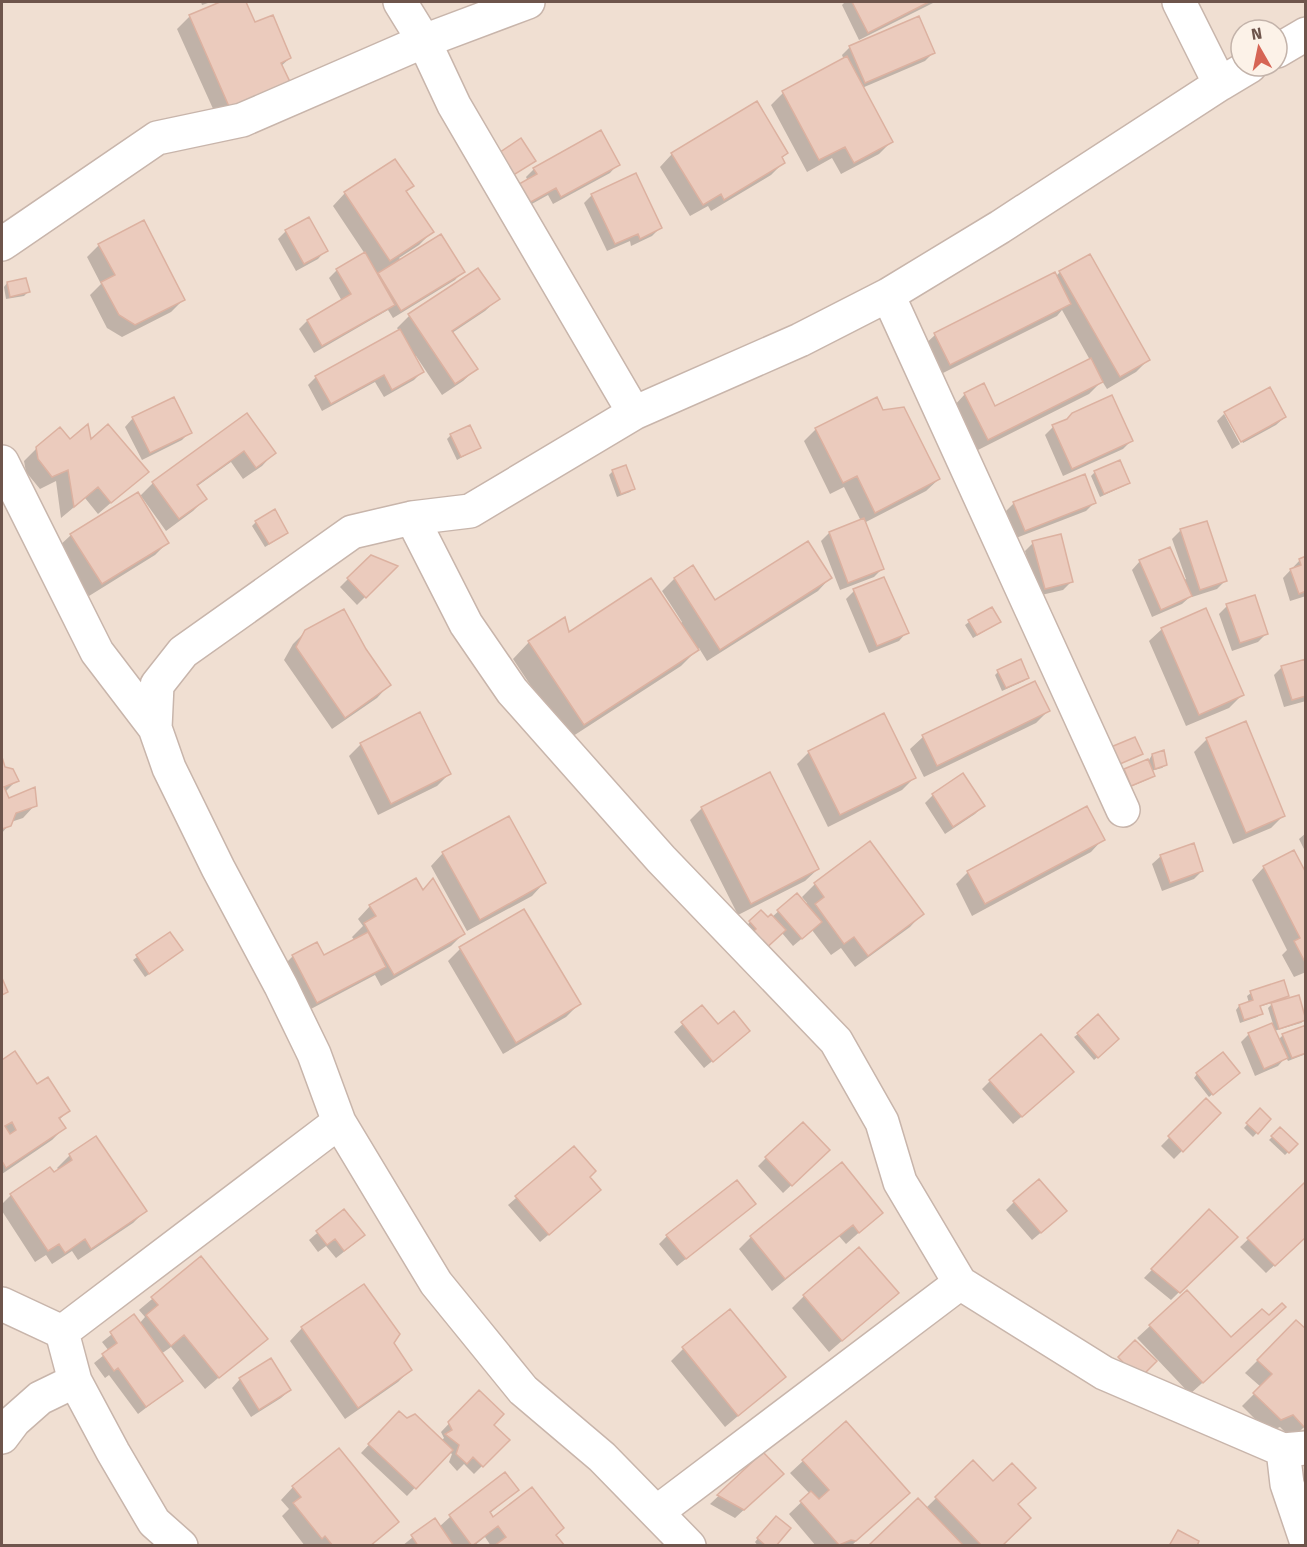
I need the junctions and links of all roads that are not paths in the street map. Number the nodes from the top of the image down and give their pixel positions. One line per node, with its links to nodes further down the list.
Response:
1 (400, 2): 5 (street)
2 (528, 2): 5 (street)
3 (1179, 2): 8 (street)
4 (1305, 34): 6 (street)
5 (424, 41): 9 (street); 11 (street)
6 (1289, 44)
7 (1230, 78): 8 (street)
8 (1220, 84): 10 (street)
9 (2, 244)
10 (888, 295): 11 (street); 15 (street)
11 (634, 413): 13 (street)
12 (2, 462): 14 (street)
13 (412, 518): 14 (street); 17 (street)
14 (155, 728): 16 (street)
15 (1123, 810)
16 (339, 1122): 19 (street); 23 (street)
17 (960, 1283): 22 (street); 23 (street)
18 (2, 1304): 19 (street)
19 (62, 1332): 20 (street)
20 (75, 1380): 21 (street); 25 (street)
21 (2, 1437)
22 (1294, 1449): 24 (street)
23 (657, 1512): 26 (street)
24 (1305, 1539)
25 (181, 1545)
26 (689, 1545)

